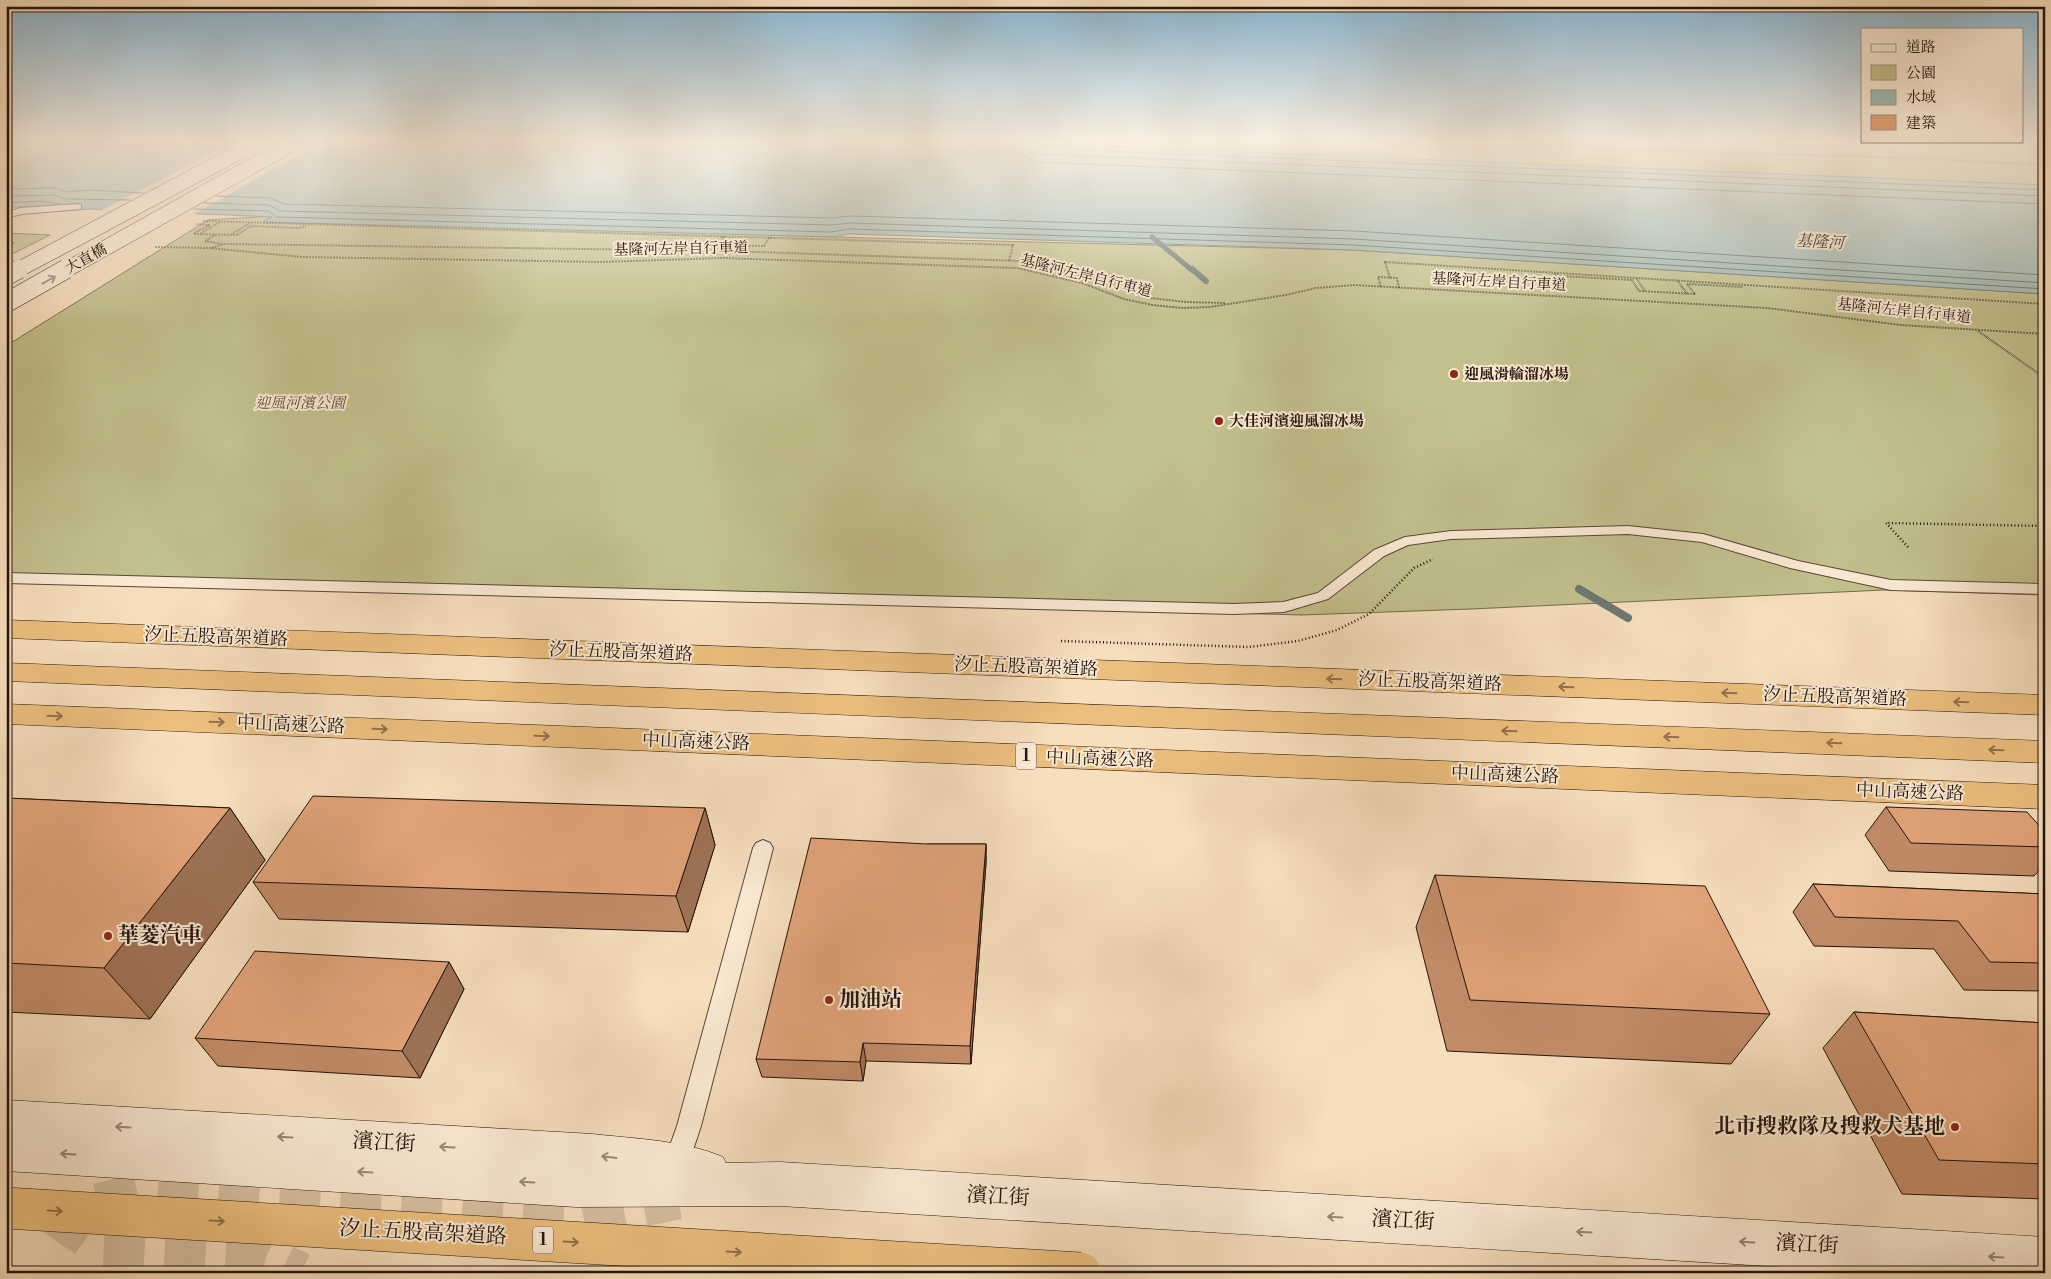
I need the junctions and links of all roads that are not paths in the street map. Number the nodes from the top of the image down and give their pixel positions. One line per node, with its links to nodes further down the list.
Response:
1 (148, 201): 6 (main road, 大直橋, bridge)
2 (189, 201): 7 (main road, 大直橋, one-way to 2, bridge)
3 (78, 207): 4 (lane)
4 (7, 216): 5 (lane)
5 (23, 216)
6 (6, 276)
7 (6, 303)
8 (6, 578): 9 (lane)
9 (2045, 589)
10 (6, 629): 12 (highway, 汐止五股高架道路, one-way to 10)
11 (6, 672): 14 (highway, one-way to 11)
12 (2045, 705)
13 (6, 714): 15 (highway, 中山高速公路 / 1, one-way to 15)
14 (2045, 752)
15 (2045, 797)
16 (763, 848): 19 (lane)
17 (6, 1120): 19 (main road, 濱江街, one-way to 17)
18 (6, 1150): 20 (main road, 濱江街, one-way to 18)
19 (676, 1165): 20 (main road, 濱江街)
20 (760, 1183): 22 (main road, 濱江街, one-way to 20)
21 (6, 1208): 23 (highway, 汐止五股高架道路 / 1, one-way to 23, bridge)
22 (2045, 1260)
23 (1080, 1273)

